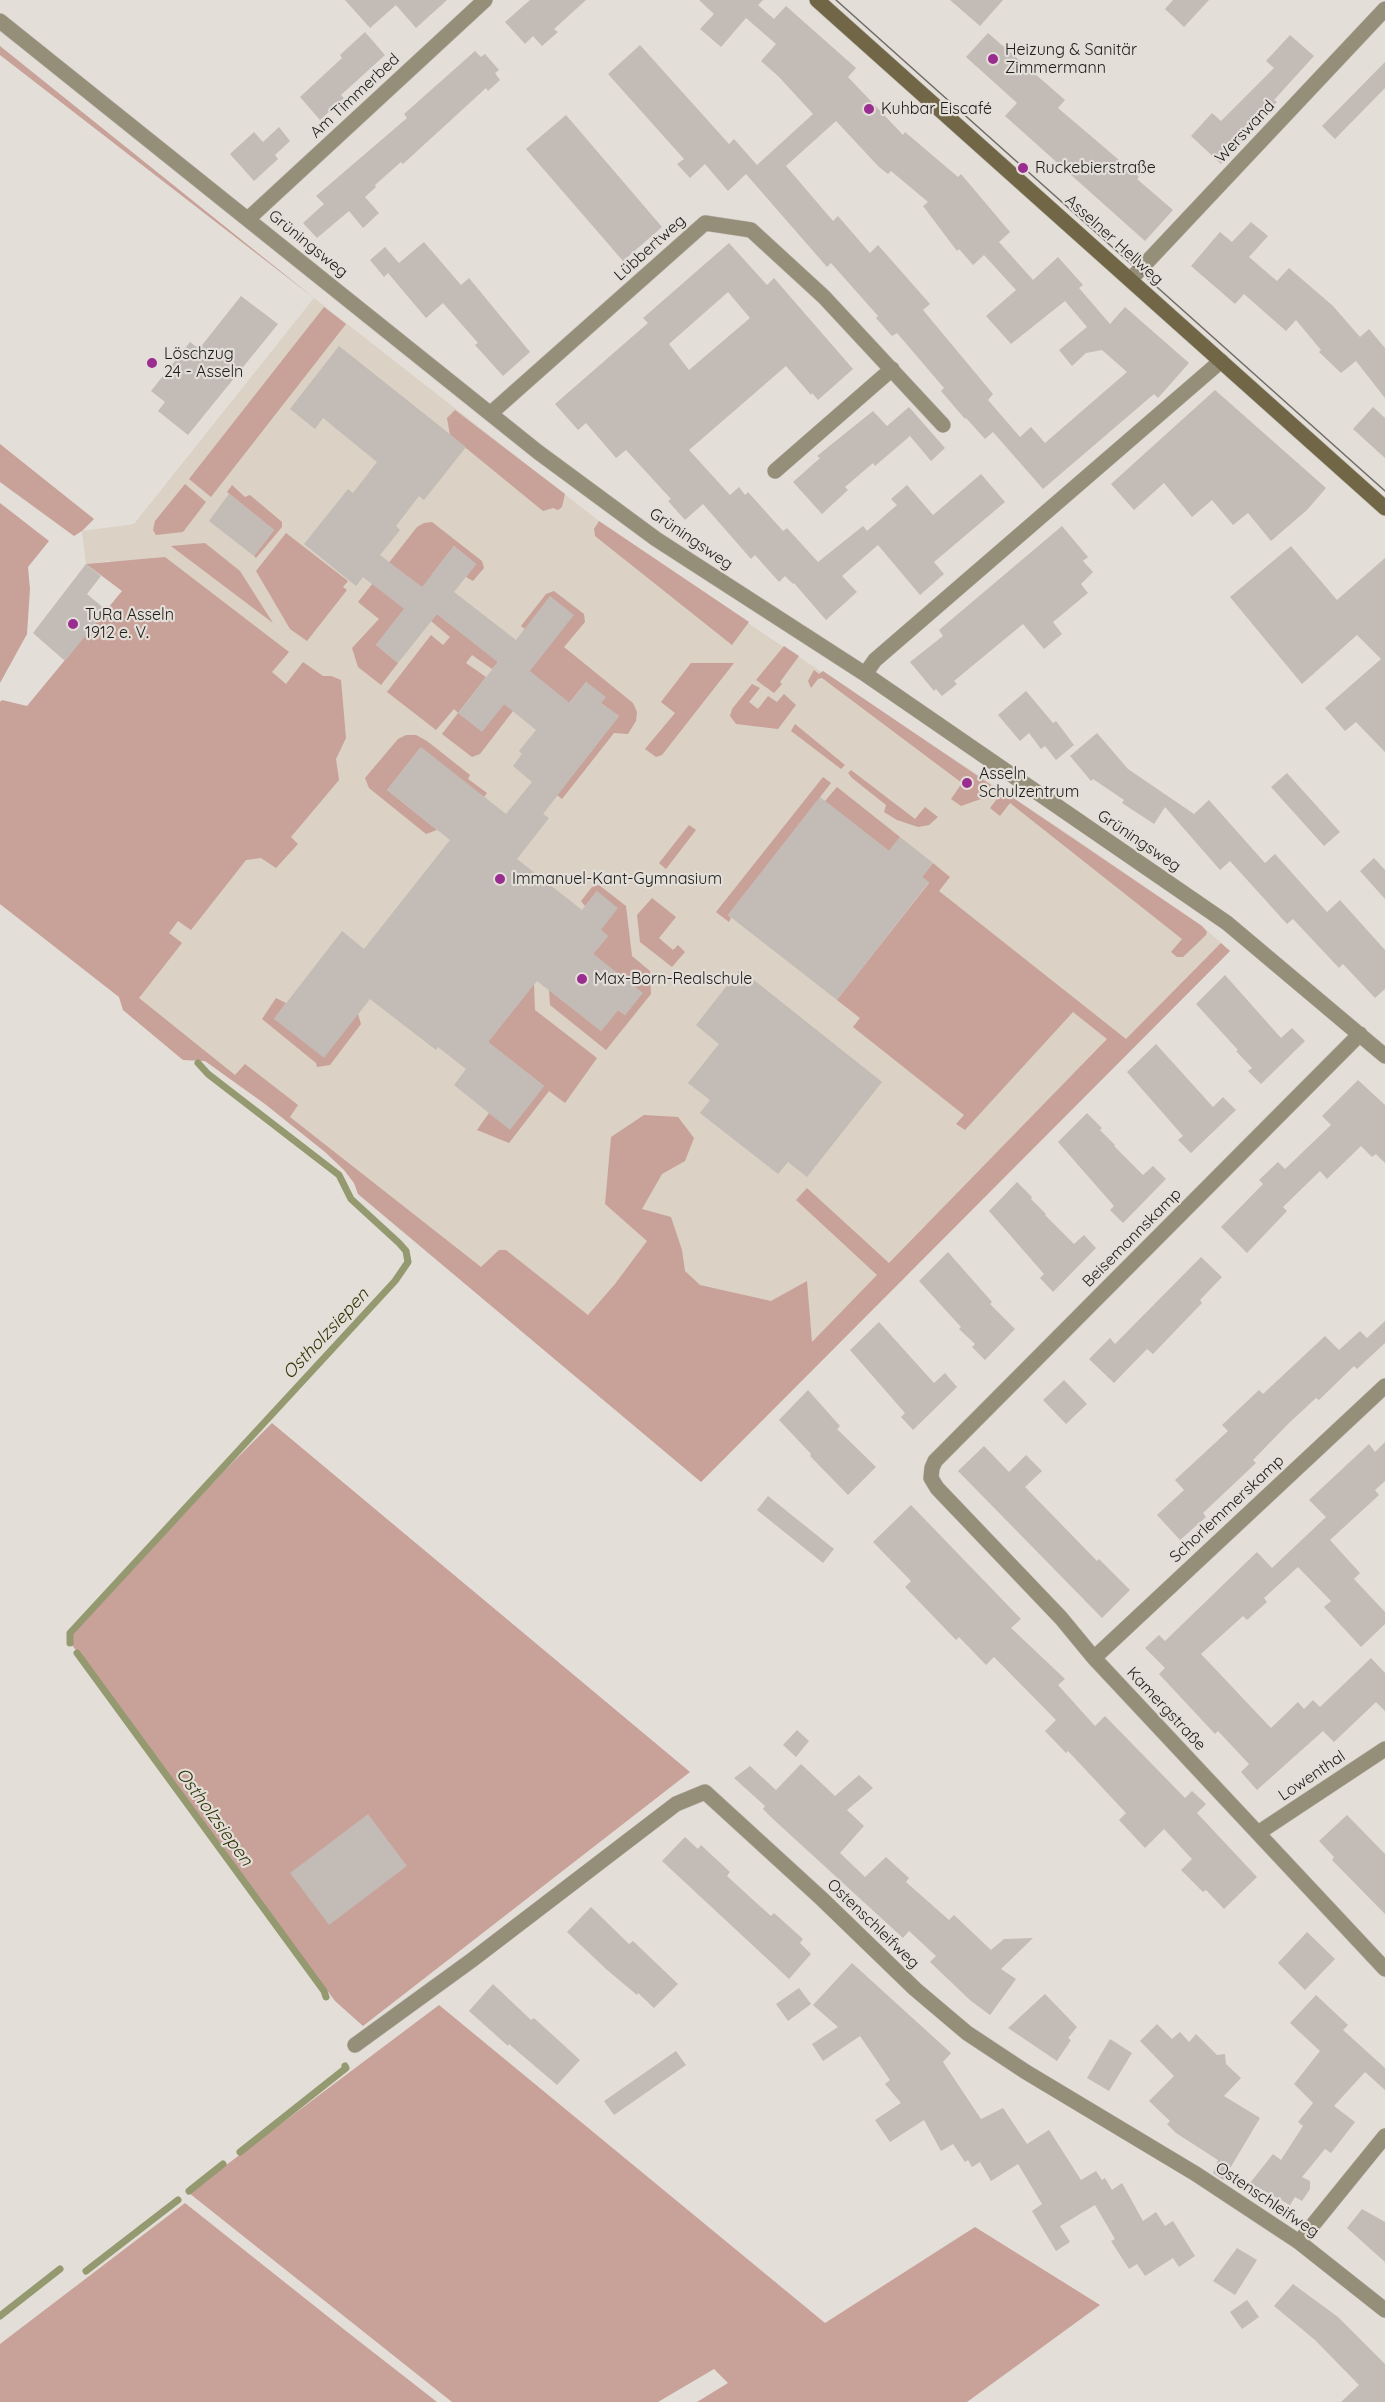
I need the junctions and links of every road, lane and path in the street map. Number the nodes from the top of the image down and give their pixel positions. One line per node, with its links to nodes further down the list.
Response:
1 (486, 0): 5 (street, Am Timmerbed)
2 (818, 0): 6 (main road, Asselner Hellweg)
3 (1385, 9): 6 (street, Werswand)
4 (0, 21): 5 (street, Grüningsweg)
5 (248, 219): 9 (street, Grüningsweg)
6 (1131, 279): 7 (main road, Asselner Hellweg)
7 (1221, 361): 12 (main road, Asselner Hellweg); 13 (street)
8 (892, 369): 9 (street, Lübbertweg); 10 (street, Lübbertweg); 11 (street)
9 (490, 413): 13 (street, Grüningsweg)
10 (943, 425)
11 (775, 471)
12 (1385, 508)
13 (865, 674): 14 (street, Grüningsweg)
14 (1360, 1034): 15 (street, Grüningsweg); 17 (street, Beisemannskamp)
15 (1385, 1056)
16 (1385, 1386): 18 (street, Schorlemmerskamp)
17 (932, 1468): 18 (street, Kamergstraße)
18 (1094, 1658): 20 (street, Kamergstraße)
19 (1385, 1749): 20 (street, Lowenthal)
20 (1258, 1833): 21 (street, Kamergstraße)
21 (1385, 1969)
22 (355, 2045): 24 (street, Ostenschleifweg)
23 (1385, 2136): 24 (street)
24 (1299, 2242): 25 (street, Ostenschleifweg)
25 (1385, 2310)

